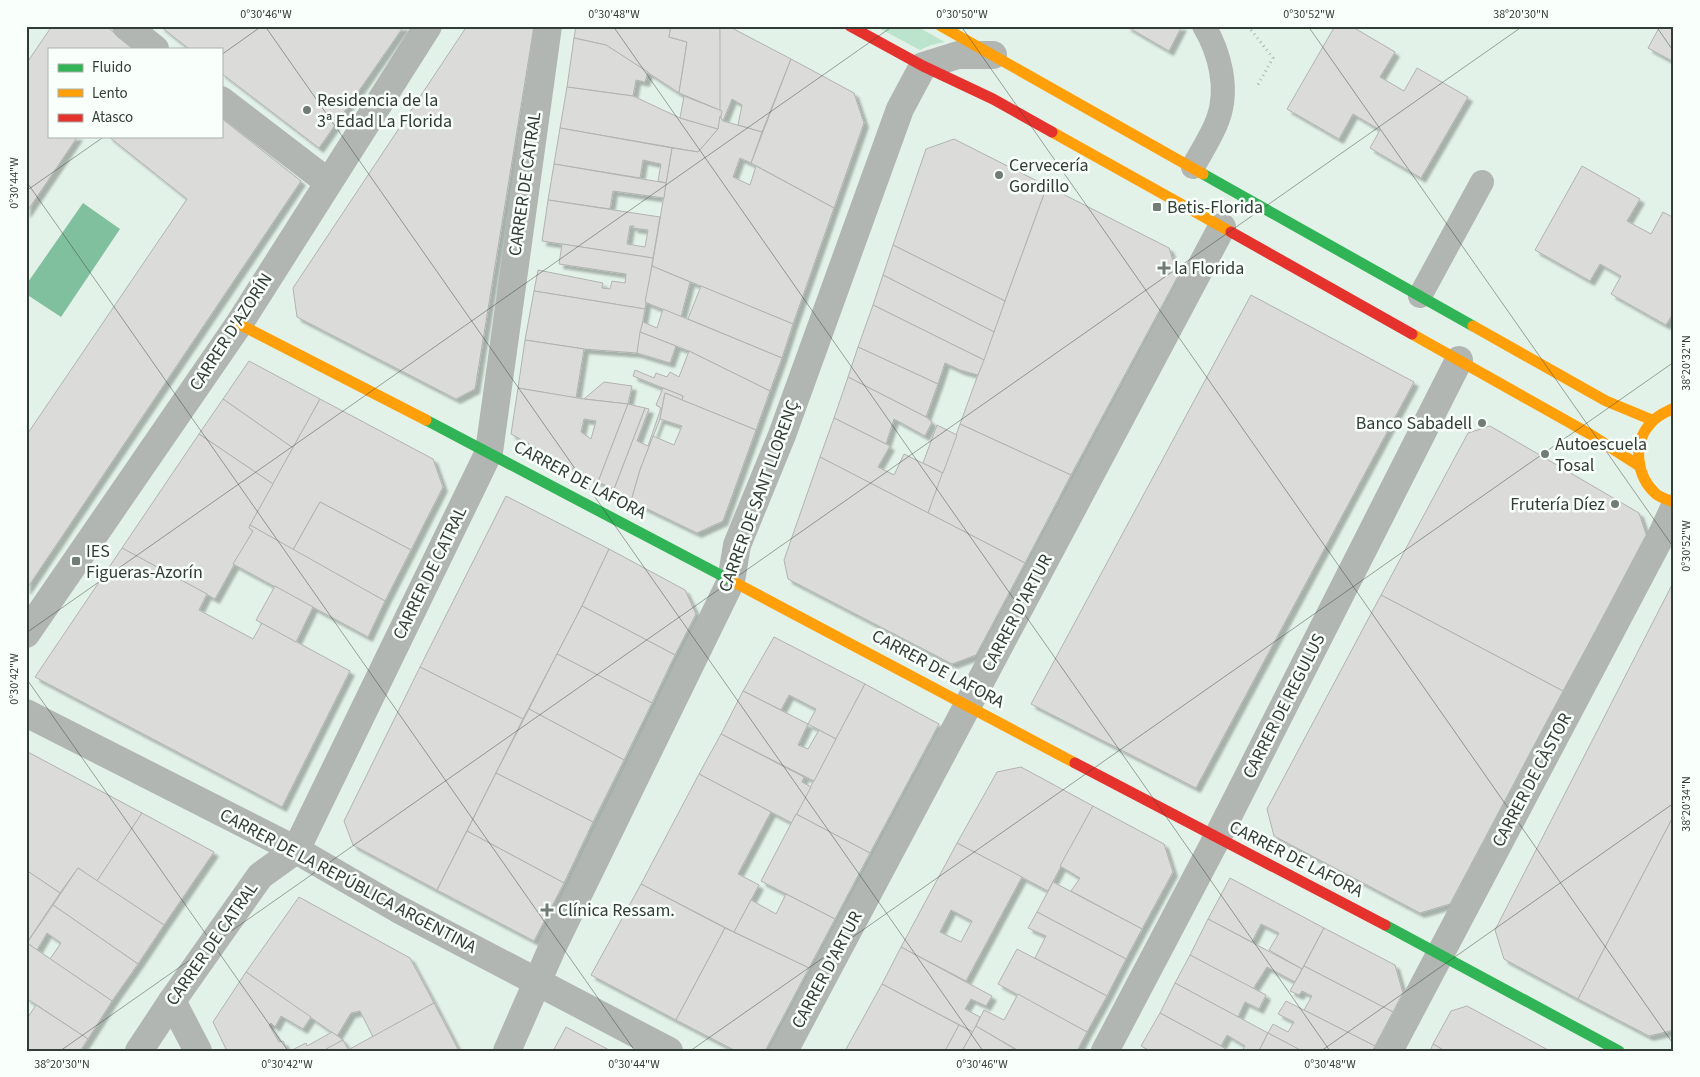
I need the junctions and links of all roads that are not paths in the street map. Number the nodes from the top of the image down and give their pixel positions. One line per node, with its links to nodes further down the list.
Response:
1 (126, 26): 7 (street)
2 (428, 26): 12 (street, CARRER D'AZORÍN)
3 (548, 26): 20 (street, CARRER DE CATRAL)
4 (850, 26): 9 (street)
5 (941, 26): 8 (street)
6 (1204, 26): 11 (lane)
7 (154, 48)
8 (993, 55): 9 (street); 11 (street)
9 (922, 66): 14 (street); 24 (street, CARRER DE SANT LLORENÇ)
10 (222, 101): 12 (street)
11 (1193, 167): 15 (street)
12 (328, 182): 16 (street, CARRER D'AZORÍN)
13 (1482, 182): 15 (lane)
14 (1222, 227): 17 (street); 26 (street, CARRER D'ARTUR)
15 (1420, 296): 19 (street)
16 (238, 324): 20 (street, CARRER DE LAFORA); 25 (street, CARRER D'AZORÍN)
17 (1459, 360): 21 (street); 28 (street, CARRER DE REGULUS)
18 (1674, 408): 19 (street)
19 (1652, 420): 21 (street)
20 (489, 452): 24 (street, CARRER DE LAFORA); 29 (street, CARRER DE CATRAL)
21 (1638, 465): 22 (street)
22 (1674, 502)
23 (1674, 508): 30 (street, CARRER DE CÀSTOR)
24 (731, 581): 26 (street, CARRER DE LAFORA); 31 (street, CARRER DE SANT LLORENÇ)
25 (26, 634)
26 (968, 705): 28 (street, CARRER DE LAFORA); 37 (street, CARRER D'ARTUR)
27 (26, 714): 29 (street, CARRER DE LA REPÚBLICA ARGENTINA)
28 (1218, 838): 30 (street, CARRER DE LAFORA); 38 (street, CARRER DE REGULUS)
29 (296, 850): 31 (street, CARRER DE LA REPÚBLICA ARGENTINA); 32 (street, CARRER DE CATRAL)
30 (1440, 954): 39 (street, CARRER DE CÀSTOR); 40 (street, CARRER DE LAFORA)
31 (538, 982): 35 (street, CARRER DE SANT LLORENÇ); 36 (street, CARRER DE LA REPÚBLICA ARGENTINA)
32 (172, 1001): 33 (street, CARRER DE CATRAL); 34 (street)
33 (139, 1051)
34 (198, 1051)
35 (507, 1051)
36 (669, 1051)
37 (784, 1051)
38 (1105, 1051)
39 (1389, 1051)
40 (1619, 1051)

